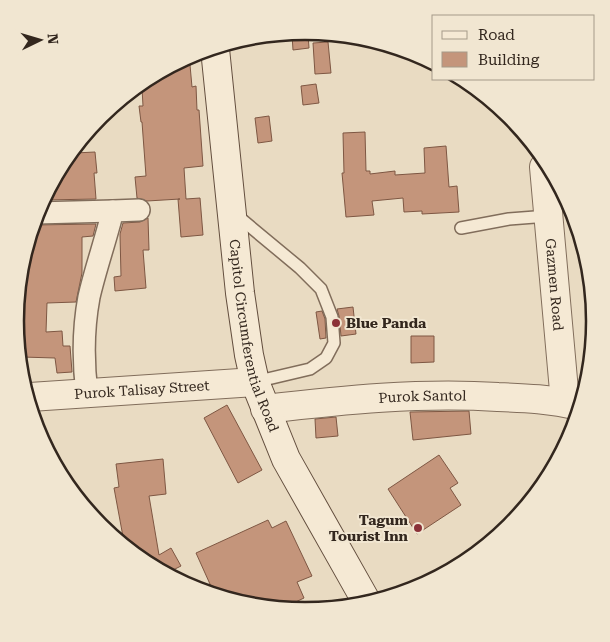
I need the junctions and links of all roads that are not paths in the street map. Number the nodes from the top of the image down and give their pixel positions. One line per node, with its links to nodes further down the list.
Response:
1 (216, 55): 5 (street, Capitol Circumferential Road)
2 (545, 173): 7 (street, Gazmen Road)
3 (140, 210): 4 (street)
4 (113, 211): 6 (street); 10 (street)
5 (232, 211): 9 (street, Capitol Circumferential Road); 9 (lane)
6 (45, 213)
7 (548, 216): 8 (lane); 12 (street, Gazmen Road)
8 (462, 228)
9 (255, 382): 10 (street, Purok Talisay Street); 13 (street, Capitol Circumferential Road)
10 (87, 394): 11 (street, Purok Talisay Street)
11 (34, 397)
12 (572, 404): 13 (street, Purok Santol)
13 (265, 408): 14 (street, Capitol Circumferential Road)
14 (363, 596)

